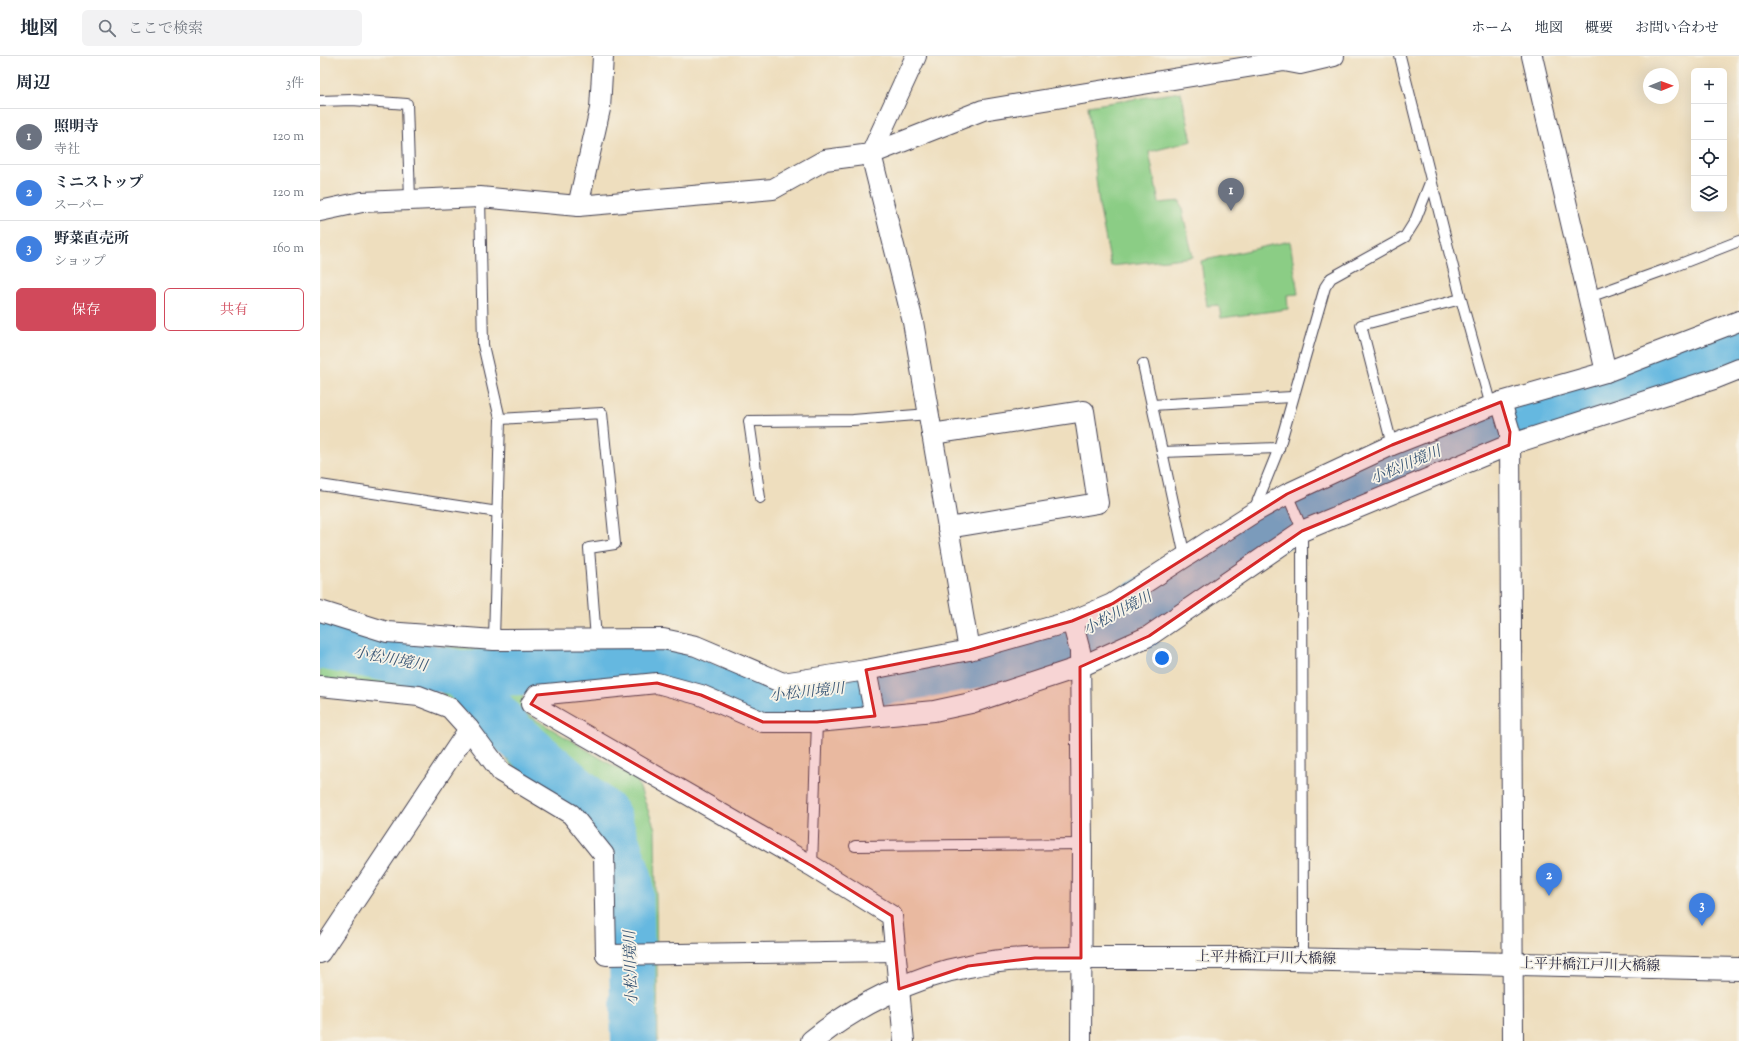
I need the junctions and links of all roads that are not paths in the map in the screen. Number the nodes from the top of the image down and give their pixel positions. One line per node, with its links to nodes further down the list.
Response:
1 (603, 56): 12 (street)
2 (916, 56): 8 (street)
3 (1334, 56): 6 (street)
4 (1400, 56): 9 (lane)
5 (1532, 56): 15 (street)
6 (1290, 60): 8 (street)
7 (320, 101): 11 (lane)
8 (871, 154): 12 (street); 23 (street)
9 (1431, 180): 16 (lane); 21 (lane)
10 (480, 197): 11 (street); 12 (street); 24 (lane)
11 (410, 200): 13 (street)
12 (578, 206)
13 (320, 211)
14 (1739, 241): 15 (lane)
15 (1589, 297): 20 (street)
16 (1461, 298): 25 (lane); 27 (lane)
17 (1739, 321): 20 (street)
18 (1143, 364): 22 (lane)
19 (1739, 369): 25 (street)
20 (1606, 372): 25 (street)
21 (1292, 397): 22 (lane); 28 (lane)
22 (1152, 405): 29 (lane)
23 (929, 414): 26 (street); 31 (lane)
24 (500, 419): 33 (lane); 40 (lane)
25 (1503, 420): 27 (street); 35 (street); 55 (street)
26 (932, 434): 36 (street); 36 (street)
27 (1392, 445): 32 (street)
28 (1279, 448): 29 (lane); 34 (lane)
29 (1162, 452): 37 (lane)
30 (320, 485): 33 (lane)
31 (760, 498)
32 (1289, 498): 34 (street); 35 (lane)
33 (498, 512): 41 (lane)
34 (1253, 513): 37 (street)
35 (1301, 527): 43 (street); 54 (lane)
36 (948, 528): 42 (street)
37 (1185, 557): 39 (street)
38 (320, 611): 41 (street)
39 (1072, 621): 42 (street); 43 (street)
40 (596, 639): 41 (street); 45 (street)
41 (494, 640)
42 (969, 650): 45 (street)
43 (1080, 659): 45 (street); 48 (street)
44 (320, 686): 47 (street)
45 (870, 692): 46 (street)
46 (817, 722): 50 (lane); 50 (street)
47 (469, 729): 51 (street); 52 (street)
48 (1082, 844): 49 (lane); 53 (street)
49 (855, 846)
50 (812, 866): 51 (street)
51 (895, 951): 57 (street)
52 (320, 952)
53 (1081, 958): 54 (street, 上平井橋江戸川大橋線); 57 (street, 上平井橋江戸川大橋線); 60 (street)
54 (1303, 959): 55 (street, 上平井橋江戸川大橋線)
55 (1513, 964): 56 (street, 上平井橋江戸川大橋線); 61 (street)
56 (1739, 969)
57 (899, 989): 58 (street, 上平井橋江戸川大橋線); 59 (street)
58 (812, 1041)
59 (904, 1041)
60 (1081, 1041)
61 (1513, 1041)

